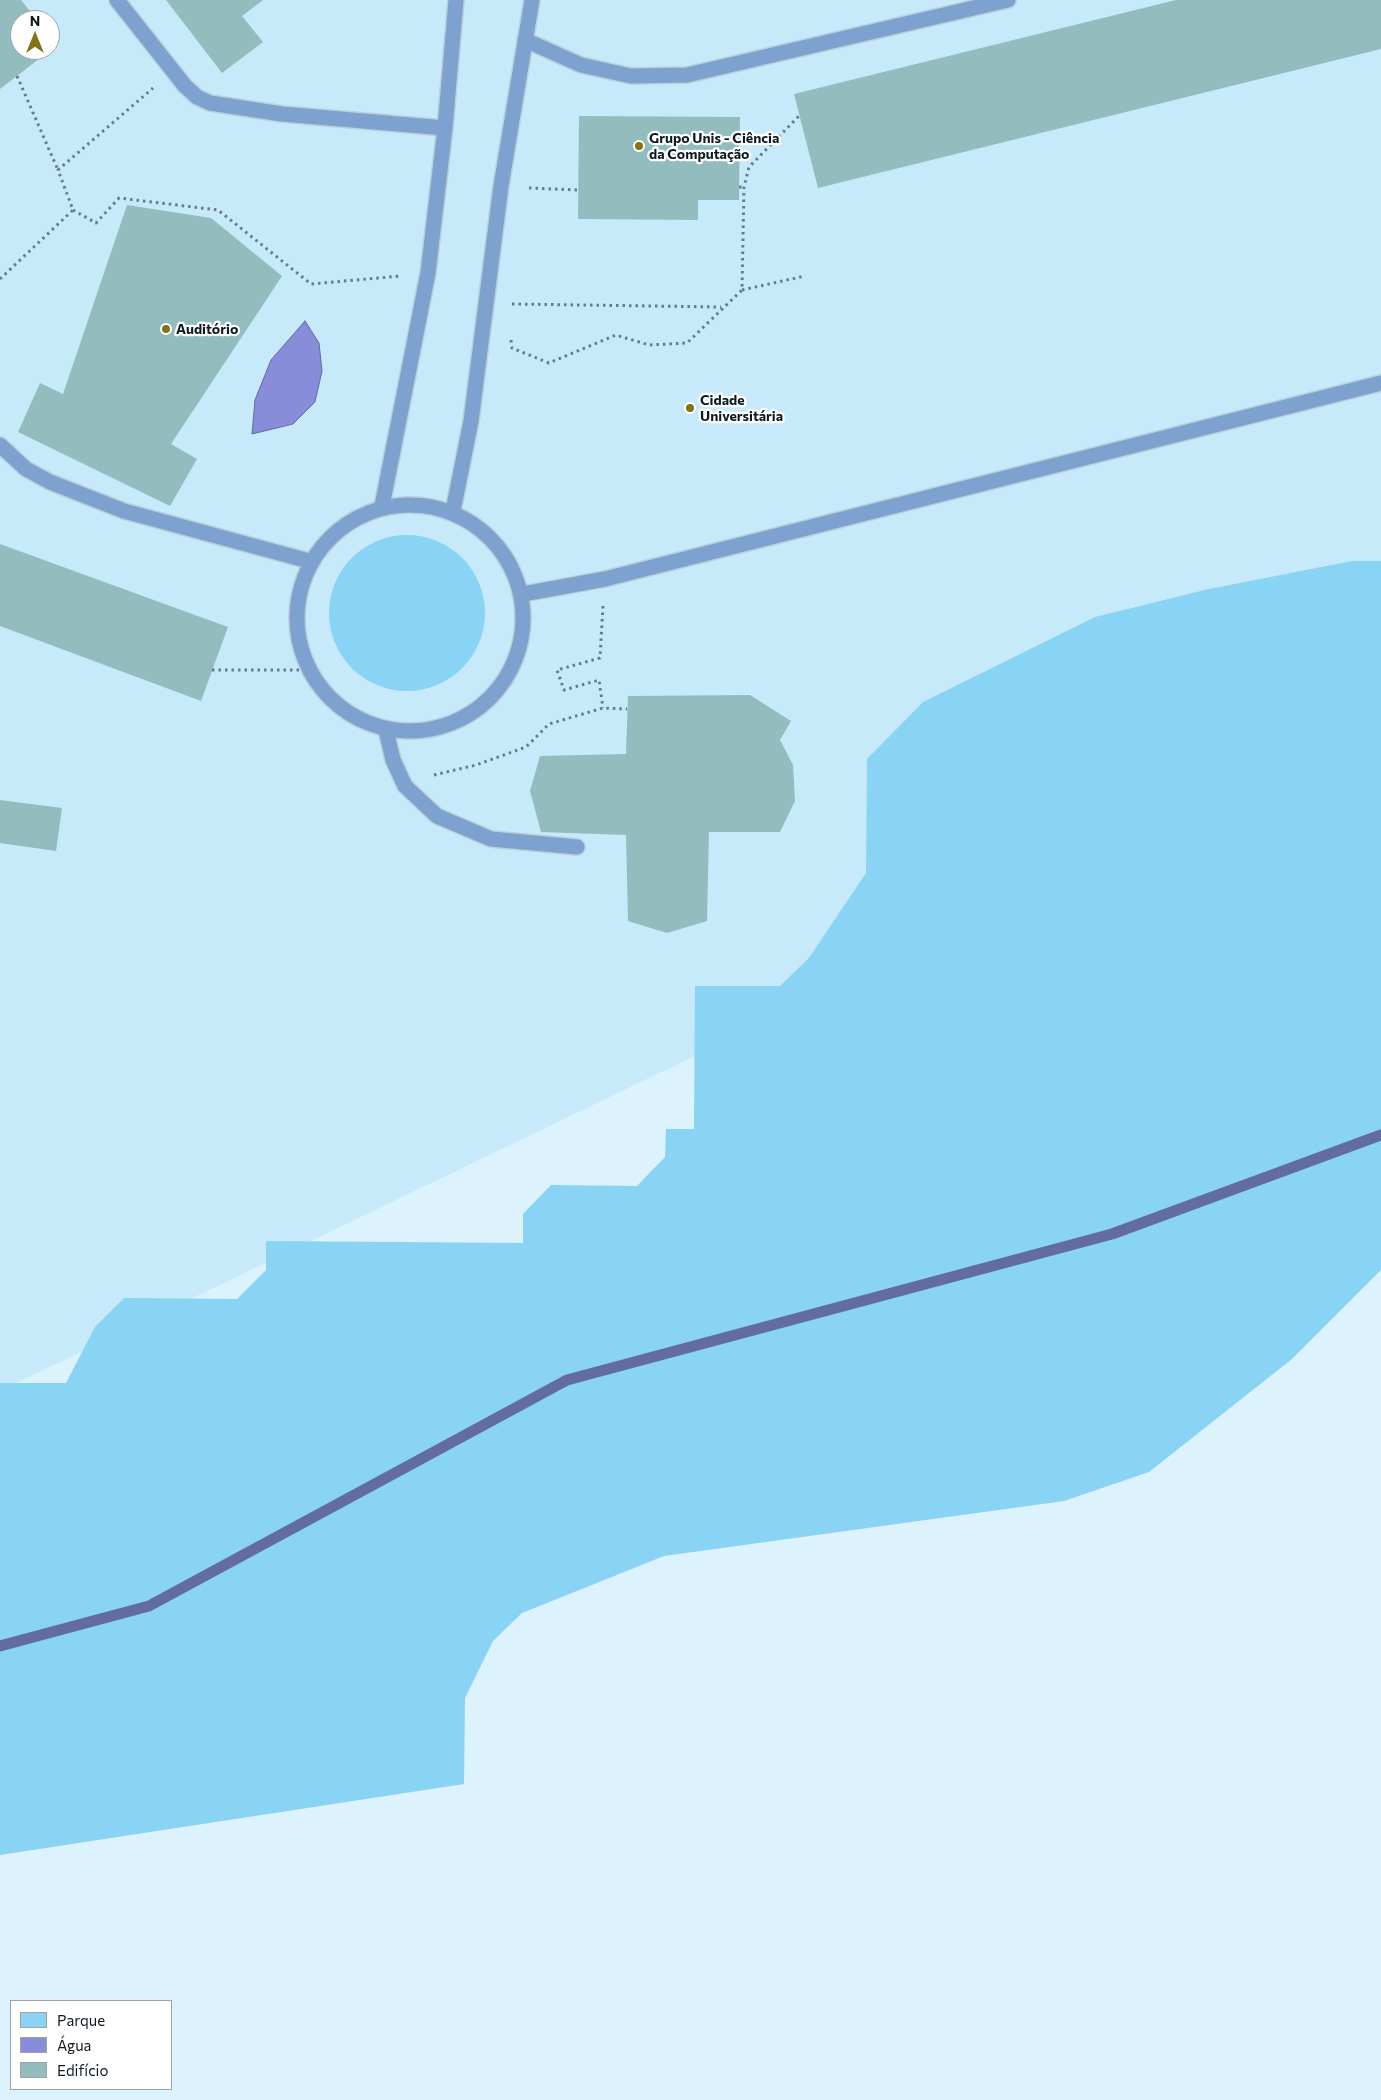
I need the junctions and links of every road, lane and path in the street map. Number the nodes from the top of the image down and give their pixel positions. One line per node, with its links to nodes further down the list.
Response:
1 (117, 0): 6 (lane)
2 (456, 0): 9 (lane)
3 (532, 0): 5 (lane)
4 (1008, 0): 5 (lane)
5 (526, 40): 11 (lane)
6 (172, 71): 9 (lane); 10 (path)
7 (17, 76): 10 (path)
8 (799, 116): 13 (path)
9 (445, 128): 16 (lane)
10 (58, 170): 15 (path)
11 (501, 186): 14 (path); 19 (lane)
12 (739, 187): 13 (path)
13 (744, 187): 20 (path)
14 (578, 190)
15 (73, 210): 16 (path); 18 (path)
16 (428, 273): 25 (lane)
17 (805, 276): 20 (path)
18 (0, 279)
19 (489, 282): 21 (path); 26 (lane)
20 (742, 290): 21 (path)
21 (722, 307): 22 (path)
22 (510, 331)
23 (1381, 383): 28 (lane)
24 (0, 445): 27 (lane)
25 (382, 506): 26 (lane); 27 (lane)
26 (453, 511): 29 (lane)
27 (309, 561): 31 (lane)
28 (605, 579): 29 (lane); 32 (path)
29 (522, 594): 34 (lane)
30 (212, 670): 31 (path)
31 (307, 670): 34 (lane)
32 (603, 708): 33 (path); 35 (path)
33 (627, 709)
34 (386, 730): 35 (lane)
35 (405, 786): 36 (lane)
36 (577, 847)

